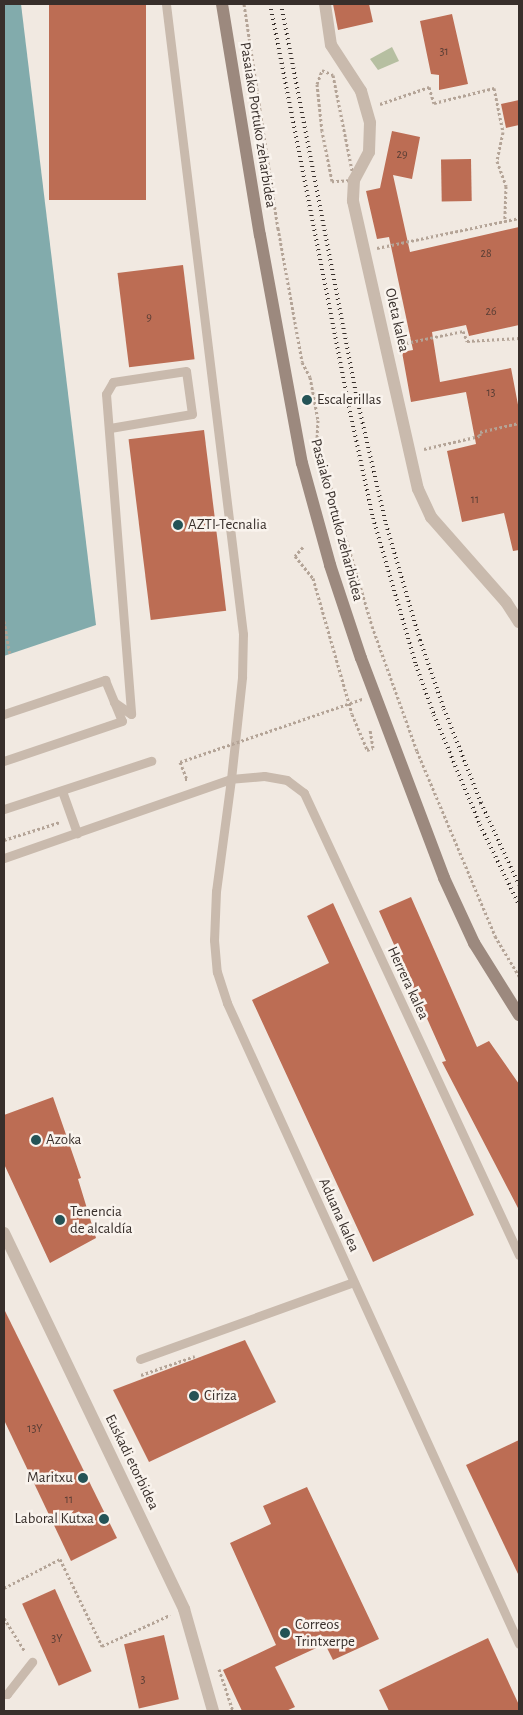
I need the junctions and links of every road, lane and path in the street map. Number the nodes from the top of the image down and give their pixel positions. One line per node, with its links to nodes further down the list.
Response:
1 (166, 4): 27 (lane, Aduana kalea)
2 (222, 4): 33 (main road, Pasaiako Portuko zeharbidea)
3 (244, 4): 32 (path)
4 (325, 4): 6 (street, Oleta kalea)
5 (379, 104): 9 (path)
6 (354, 180): 7 (path); 10 (street, Oleta kalea)
7 (332, 181)
8 (519, 218): 9 (path)
9 (505, 221): 10 (path)
10 (364, 250): 12 (street, Oleta kalea)
11 (519, 338): 12 (path)
12 (386, 347): 15 (street, Oleta kalea)
13 (519, 423): 15 (path)
14 (110, 428): 14 (lane); 21 (lane)
15 (409, 452): 18 (street, Oleta kalea)
16 (303, 547): 23 (path)
17 (4, 621): 19 (path)
18 (519, 622)
19 (10, 654)
20 (362, 699): 26 (path, bridge)
21 (114, 702): 22 (lane); 24 (lane)
22 (4, 714)
23 (371, 723)
24 (4, 761)
25 (151, 761): 28 (lane)
26 (187, 779)
27 (231, 779): 30 (lane, Herrera kalea); 35 (lane, Herrera kalea); 36 (lane, Aduana kalea)
28 (62, 790): 29 (lane); 30 (lane)
29 (4, 809)
30 (77, 833): 31 (lane, Herrera kalea)
31 (4, 858)
32 (519, 976)
33 (519, 1014)
34 (4, 1233): 41 (street, Euskadi etorbidea)
35 (519, 1255)
36 (354, 1282): 37 (lane); 43 (lane, Aduana kalea)
37 (140, 1359)
38 (158, 1370): 39 (path)
39 (141, 1375)
40 (4, 1588): 41 (path)
41 (184, 1609): 46 (street, Euskadi etorbidea)
42 (4, 1618): 44 (path)
43 (519, 1644)
44 (32, 1662): 45 (lane)
45 (4, 1694)
46 (213, 1711)

